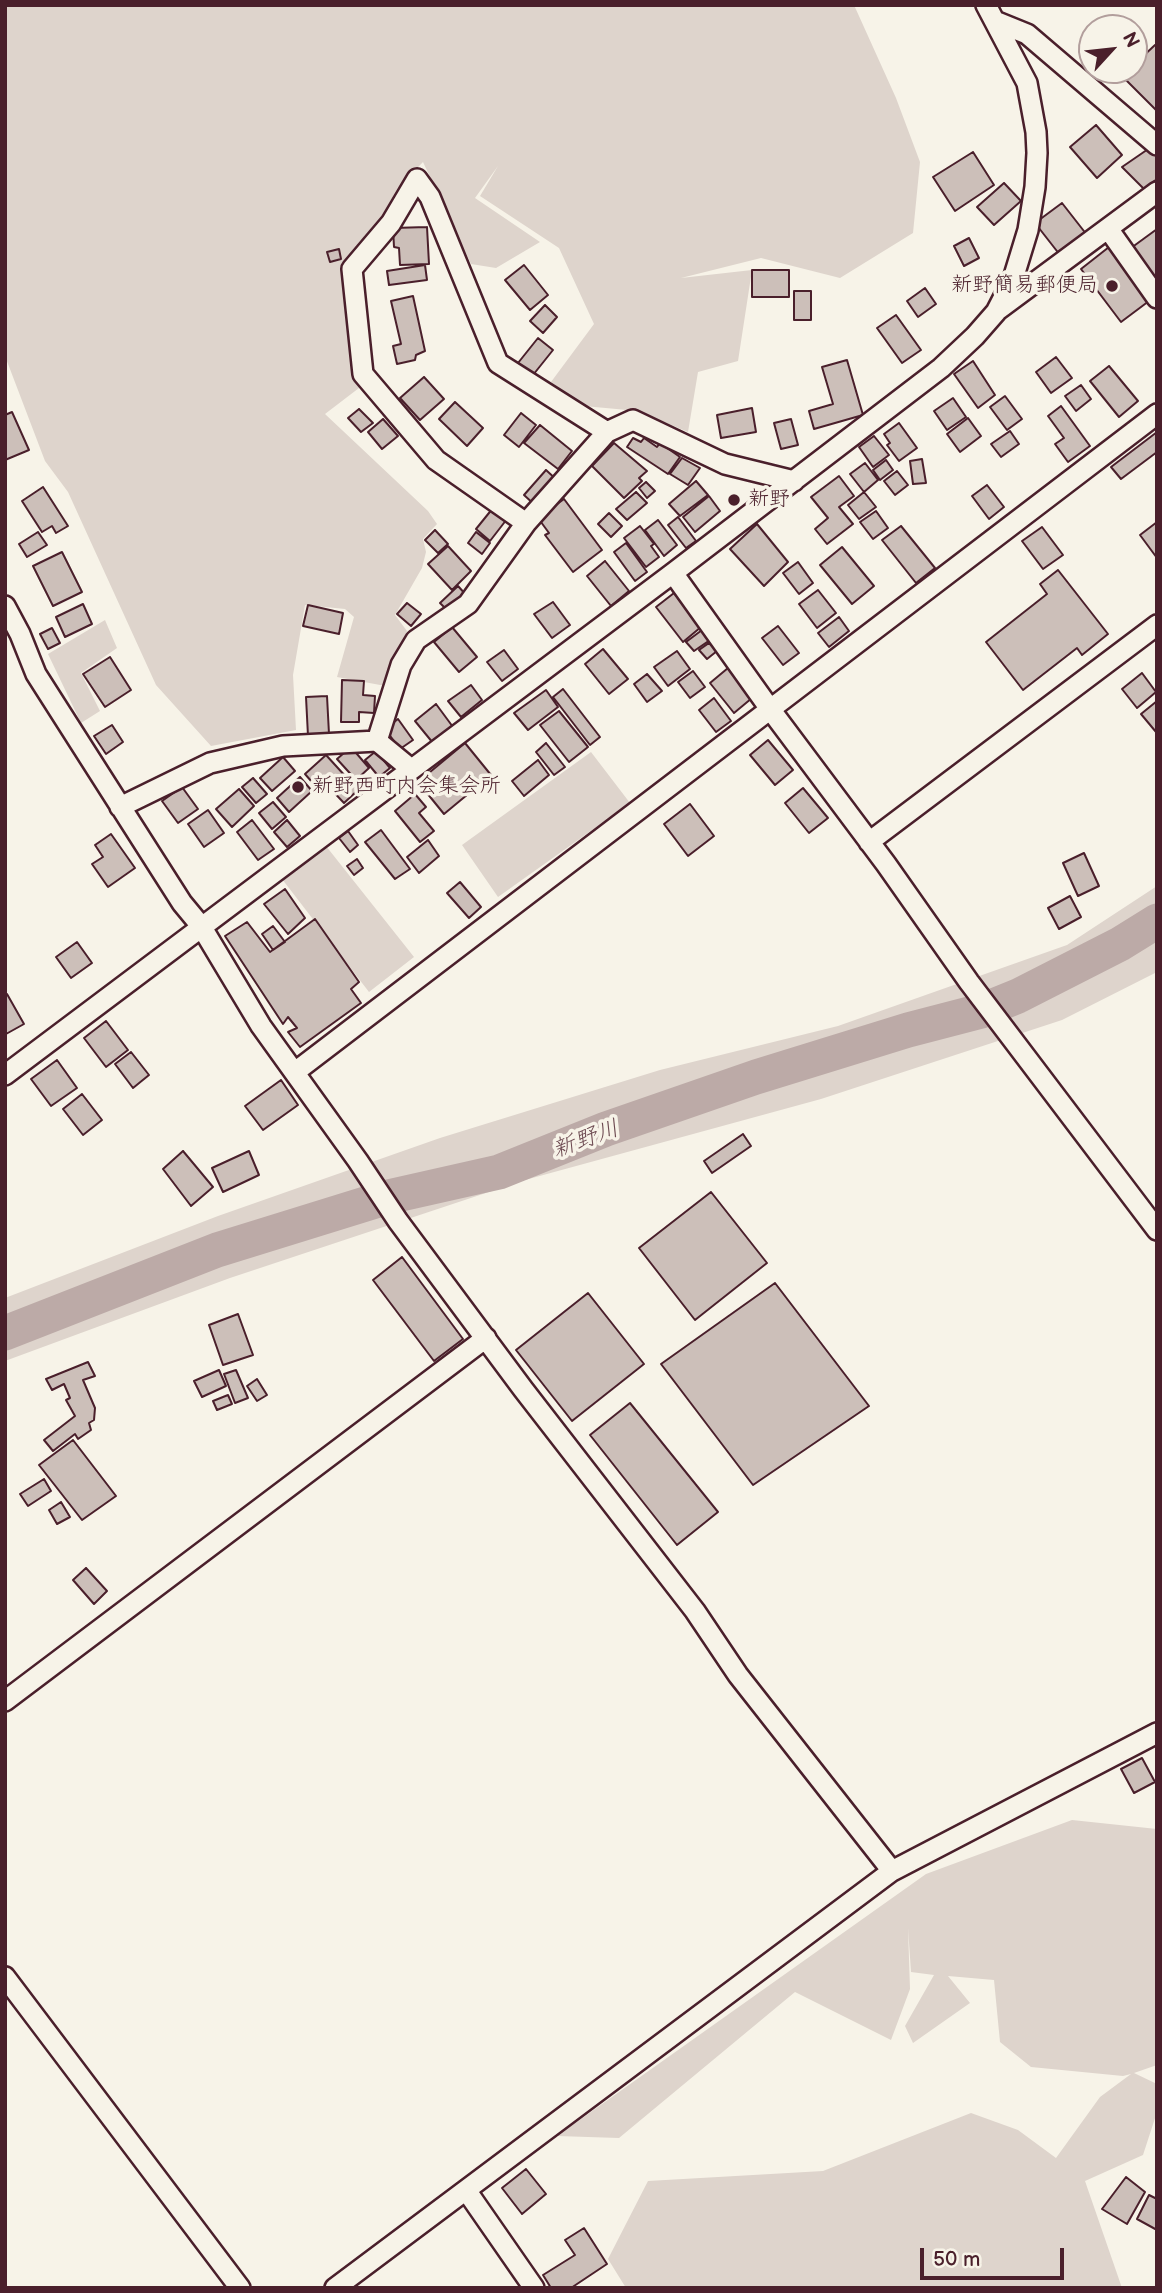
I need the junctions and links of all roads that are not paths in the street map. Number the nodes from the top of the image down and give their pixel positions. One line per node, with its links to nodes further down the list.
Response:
1 (991, 13): 2 (street); 6 (street)
2 (1157, 145)
3 (1157, 192): 4 (street)
4 (1109, 230): 5 (street); 6 (street)
5 (1157, 298)
6 (996, 312): 9 (street)
7 (1157, 414): 14 (street)
8 (607, 432): 9 (street); 10 (street); 10 (street)
9 (794, 481): 11 (street)
10 (526, 523): 15 (street)
11 (673, 573): 14 (street); 16 (street)
12 (5, 606): 17 (street)
13 (1157, 625): 18 (street)
14 (770, 709): 18 (street); 20 (street)
15 (377, 741): 16 (street); 17 (street)
16 (411, 769): 19 (street)
17 (120, 807): 19 (street)
18 (869, 842): 22 (street)
19 (201, 926): 20 (street); 21 (street)
20 (295, 1072): 23 (street)
21 (5, 1075)
22 (1157, 1230)
23 (486, 1338): 24 (street); 26 (street)
24 (5, 1701)
25 (1157, 1733): 26 (street)
26 (892, 1871): 28 (street)
27 (5, 1977): 29 (street)
28 (466, 2190): 30 (street); 31 (street)
29 (240, 2288)
30 (335, 2288)
31 (534, 2288)

